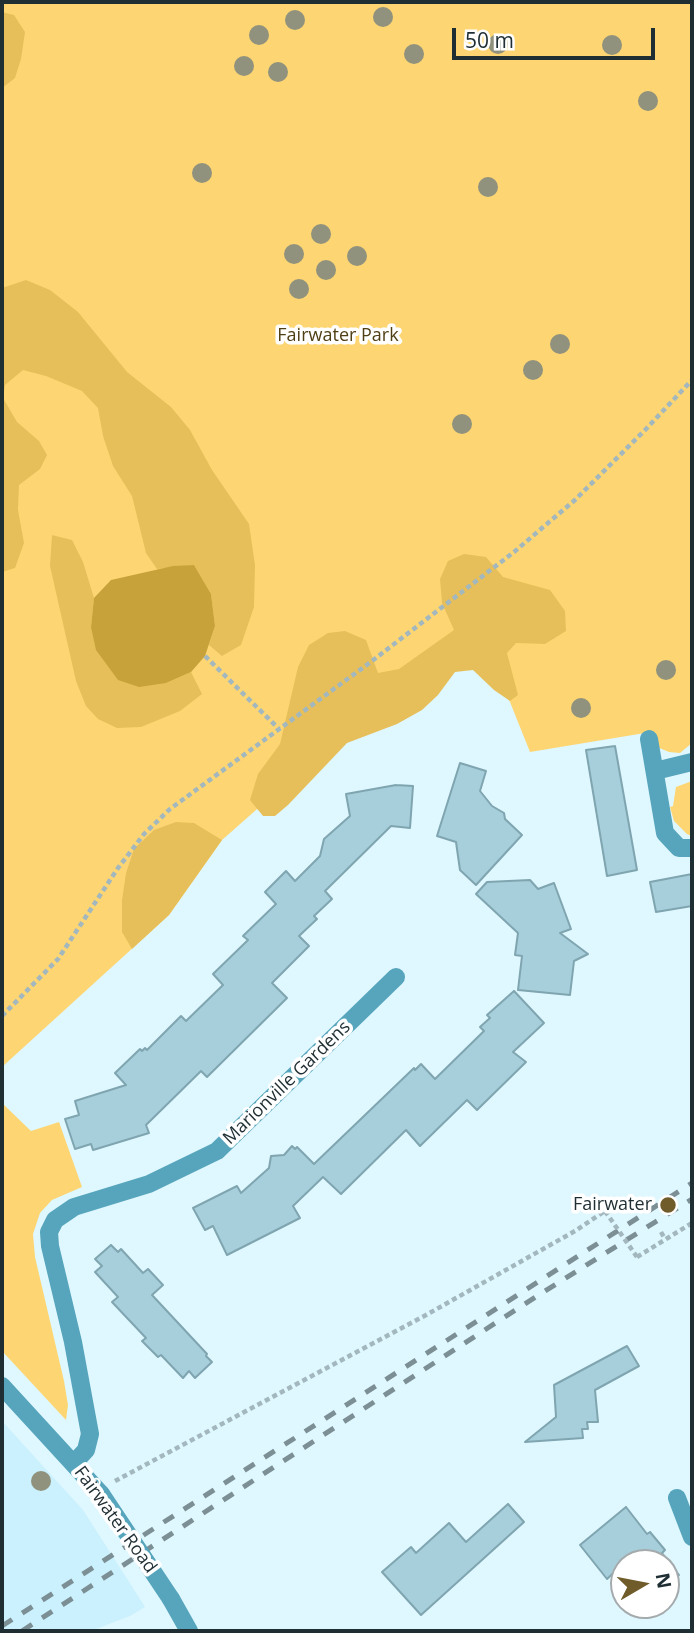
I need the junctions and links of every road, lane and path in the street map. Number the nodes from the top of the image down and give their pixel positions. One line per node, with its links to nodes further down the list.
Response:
1 (692, 380): 3 (path)
2 (205, 656): 3 (path)
3 (279, 729): 9 (path)
4 (649, 739): 6 (street)
5 (692, 762): 6 (street)
6 (655, 771): 7 (street)
7 (692, 848)
8 (396, 977): 14 (street, Marionville Gardens)
9 (2, 1016)
10 (692, 1223): 12 (path)
11 (662, 1232): 12 (path)
12 (665, 1239): 15 (path, bridge)
13 (2, 1386): 14 (street, Fairwater Road)
14 (74, 1463): 15 (street, Fairwater Road)
15 (99, 1492): 18 (street, Fairwater Road, bridge)
16 (677, 1498): 17 (street)
17 (692, 1537)
18 (189, 1631)

